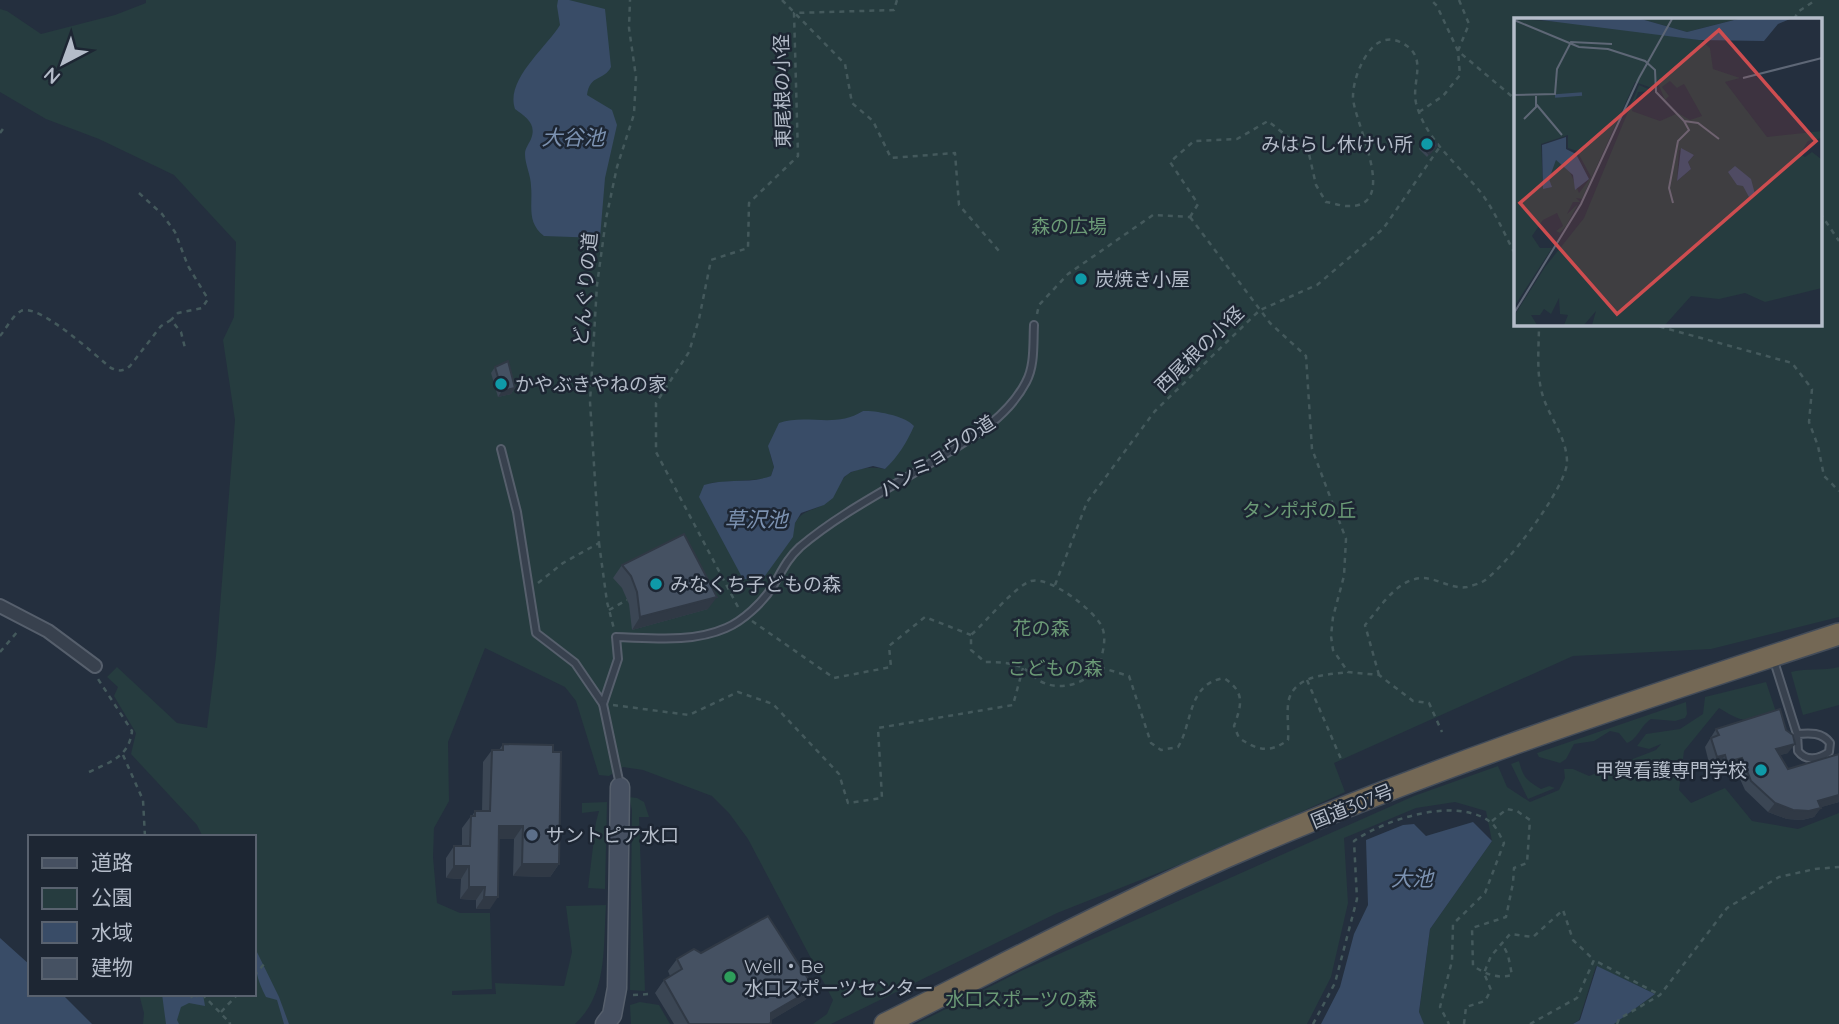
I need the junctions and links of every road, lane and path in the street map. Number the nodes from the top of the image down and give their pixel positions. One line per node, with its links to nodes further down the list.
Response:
1 (630, 0): 30 (path, どんぐりの道)
2 (782, 0): 7 (path)
3 (897, 0): 7 (path, 東尾根の小径)
4 (1431, 0): 9 (path)
5 (1459, 0): 9 (path)
6 (1816, 0): 8 (path)
7 (794, 13): 19 (path); 36 (path, 東尾根の小径)
8 (1795, 18)
9 (1458, 51): 10 (path); 11 (path)
10 (1514, 98)
11 (1419, 112): 14 (path); 17 (path)
12 (5, 126): 13 (path)
13 (0, 133)
14 (1439, 147): 20 (path); 21 (path, 西尾根の小径)
15 (139, 193): 22 (path)
16 (1822, 215): 18 (path)
17 (1190, 217): 21 (path); 23 (path)
18 (1839, 241)
19 (999, 251)
20 (1514, 252)
21 (1260, 310): 31 (path, 西尾根の小径); 46 (path)
22 (171, 320): 26 (path); 27 (path)
23 (1034, 325): 36 (lane, ハンミョウの道)
24 (1539, 326): 47 (path)
25 (1657, 326): 29 (path)
26 (0, 336)
27 (185, 348)
28 (501, 449): 32 (lane)
29 (1839, 491)
30 (599, 543): 32 (path); 35 (path, どんぐりの道)
31 (1055, 584): 39 (path); 44 (path)
32 (530, 589): 49 (lane)
33 (627, 600): 35 (path)
34 (0, 606): 37 (street)
35 (609, 610): 40 (path, どんぐりの道)
36 (744, 616): 39 (path); 40 (lane, ハンミョウの道)
37 (26, 619): 41 (path); 43 (street)
38 (1839, 634): 42 (highway, 国道307号)
39 (971, 635): 45 (path)
40 (616, 637): 49 (lane)
41 (0, 652)
42 (1772, 656): 51 (lane); 72 (highway, 国道307号)
43 (94, 666): 52 (path)
44 (1099, 667): 45 (path); 48 (path)
45 (1023, 668): 49 (path)
46 (1348, 672): 47 (path); 48 (path)
47 (1379, 675): 50 (path)
48 (1307, 680): 53 (path)
49 (603, 704): 55 (lane)
50 (1442, 732)
51 (1797, 734): 51 (lane)
52 (123, 755): 54 (path); 57 (path)
53 (1340, 759)
54 (89, 772)
55 (620, 787): 71 (street)
56 (1491, 822): 62 (path); 73 (path); 74 (path)
57 (145, 835)
58 (1839, 867): 66 (path)
59 (1502, 943): 60 (path); 62 (path); 62 (path)
60 (1594, 960): 66 (path); 76 (path)
61 (264, 964): 63 (path)
62 (1484, 973): 75 (path)
63 (256, 974)
64 (650, 994): 65 (path)
65 (626, 995)
66 (1660, 995): 77 (path)
67 (202, 996): 69 (path)
68 (235, 996): 69 (path)
69 (220, 1012): 70 (path)
70 (229, 1024)
71 (604, 1024)
72 (884, 1024)
73 (1313, 1024)
74 (1449, 1024)
75 (1464, 1024)
76 (1530, 1024)
77 (1617, 1024)

